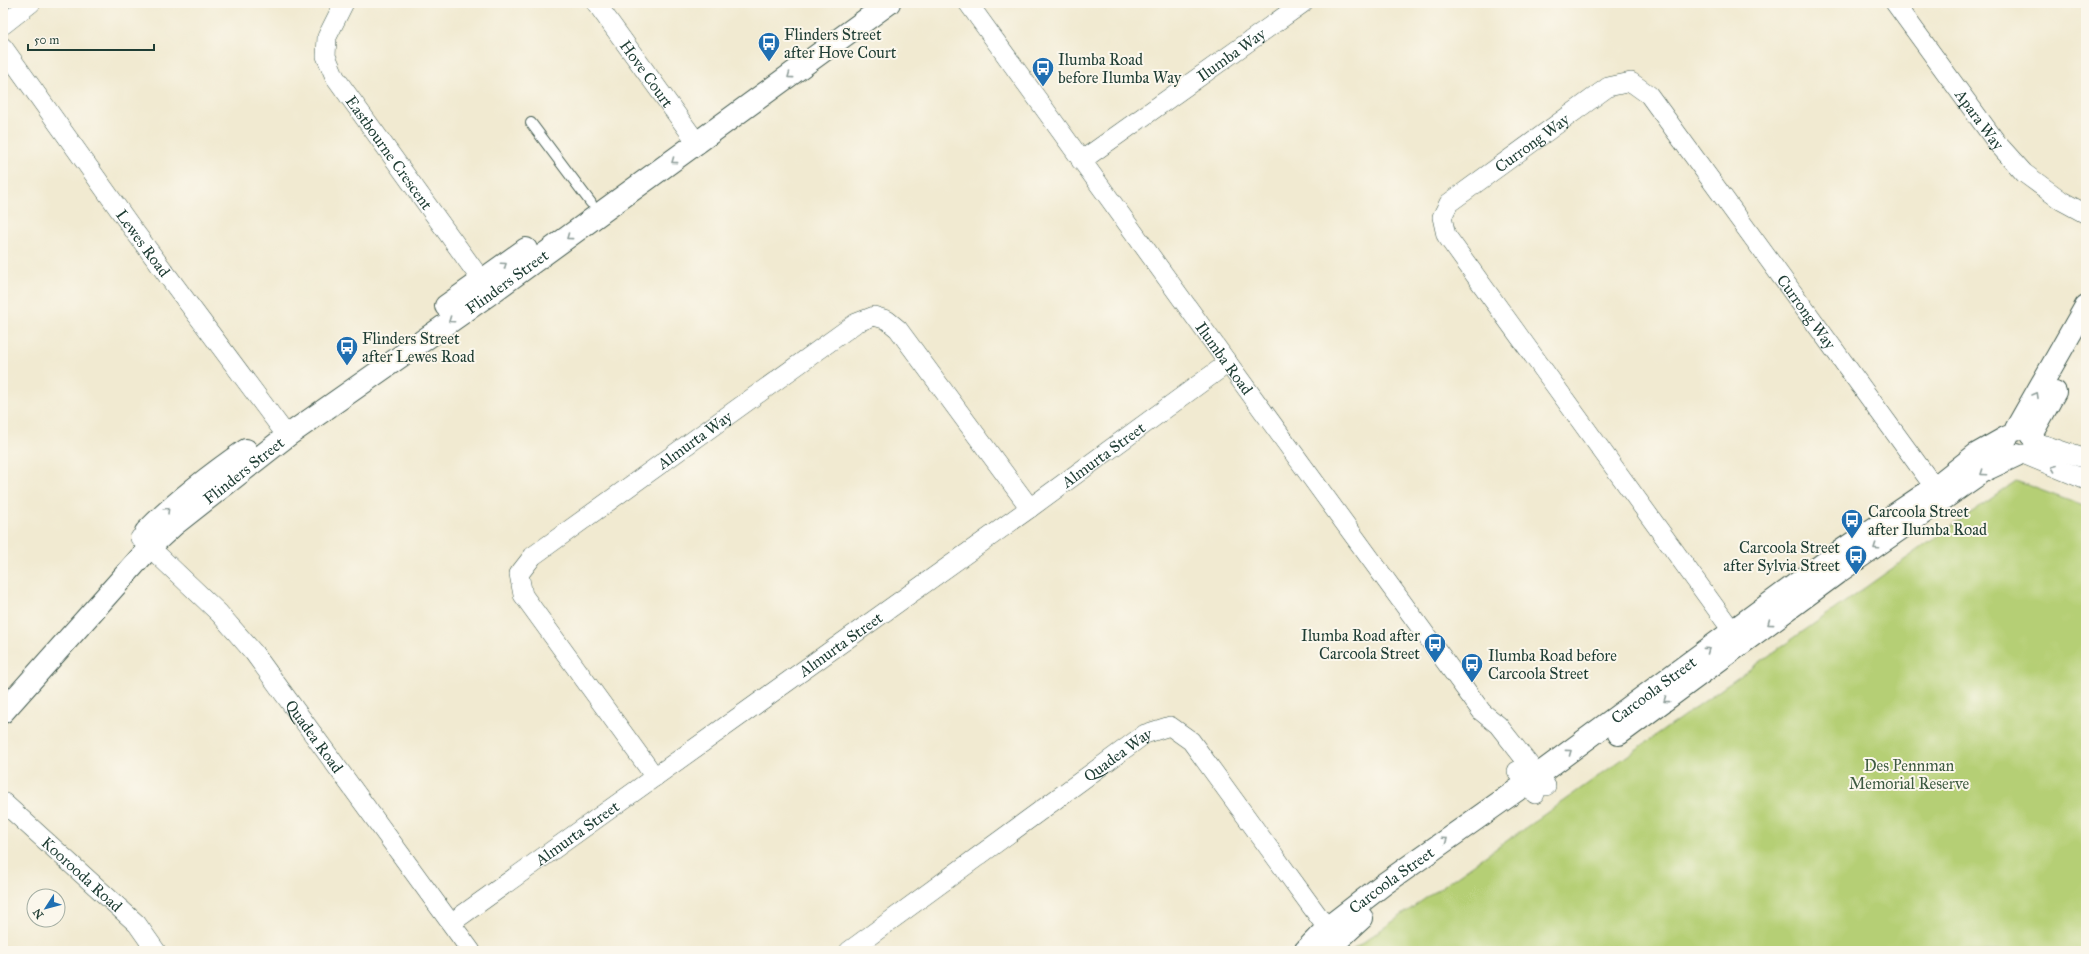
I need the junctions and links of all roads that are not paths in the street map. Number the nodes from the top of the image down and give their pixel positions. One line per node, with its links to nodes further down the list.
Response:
1 (31, 3): 9 (street)
2 (344, 3): 18 (street, Eastbourne Crescent)
3 (596, 3): 14 (street, Hove Court)
4 (867, 3): 14 (main road, Flinders Street)
5 (889, 3): 14 (main road, Flinders Street, one-way to 14)
6 (968, 3): 15 (street, Ilumba Road)
7 (1303, 3): 15 (street, Ilumba Way)
8 (1895, 3): 17 (street, Apara Way)
9 (3, 25)
10 (3, 47): 22 (street, Lewes Road)
11 (531, 123): 13 (lane)
12 (547, 126): 13 (lane)
13 (538, 133): 16 (lane)
14 (694, 138): 16 (main road, Flinders Street); 18 (main road, Flinders Street, one-way to 18)
15 (1081, 161): 21 (street, Ilumba Road)
16 (591, 203): 18 (main road, Flinders Street, one-way to 16)
17 (2086, 214)
18 (486, 287): 22 (main road, Flinders Street)
19 (2086, 306): 20 (main road, Carcoola Street)
20 (2077, 342): 23 (main road, Carcoola Street)
21 (1228, 363): 27 (street, Almurta Street); 33 (street, Ilumba Road)
22 (283, 431): 28 (main road, Flinders Street)
23 (2021, 442): 24 (street); 25 (street, one-way to 23); 26 (main road, Carcoola Street)
24 (2086, 459)
25 (2086, 480)
26 (1939, 494): 29 (main road, Carcoola Street); 29 (street, Currong Way)
27 (1030, 508): 32 (street, Almurta Street); 32 (street, Almurta Way)
28 (145, 542): 30 (main road, Flinders Street); 31 (main road, Flinders Street); 35 (street, Quadea Road)
29 (1737, 638): 33 (main road, Carcoola Street)
30 (3, 692)
31 (3, 712)
32 (655, 777): 35 (street, Almurta Street)
33 (1536, 785): 36 (main road, Carcoola Street)
34 (3, 802): 37 (street, Koorooda Road)
35 (451, 923): 38 (street, Quadea Road)
36 (1330, 940): 39 (street, Quadea Way); 40 (main road, Carcoola Street)
37 (156, 951)
38 (471, 951)
39 (849, 951)
40 (1305, 951)

